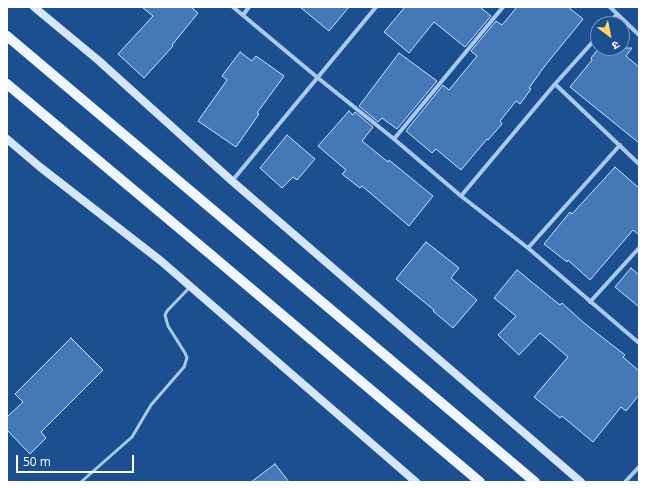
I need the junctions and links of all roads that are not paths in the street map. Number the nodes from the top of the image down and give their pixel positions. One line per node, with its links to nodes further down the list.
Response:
1 (34, 7): 19 (street)
2 (233, 7): 8 (street)
3 (249, 7): 8 (street)
4 (376, 7): 12 (street)
5 (503, 7): 16 (street)
6 (610, 7): 7 (street)
7 (617, 14): 9 (street)
8 (243, 15): 12 (street)
9 (639, 35)
10 (7, 36): 30 (main road)
11 (590, 45): 14 (street)
12 (318, 78): 16 (street); 19 (street)
13 (7, 84): 29 (main road)
14 (555, 84): 17 (street); 20 (street)
15 (7, 139): 23 (street)
16 (394, 139): 20 (street)
17 (620, 145): 18 (street); 21 (street)
18 (639, 164)
19 (232, 181): 31 (street)
20 (461, 196): 21 (street)
21 (528, 248): 24 (street)
22 (639, 248): 24 (street)
23 (190, 286): 27 (lane); 28 (street)
24 (590, 302): 25 (street)
25 (639, 343)
26 (639, 467): 32 (street)
27 (81, 482)
28 (416, 482)
29 (480, 482)
30 (535, 482)
31 (581, 482)
32 (625, 482)

